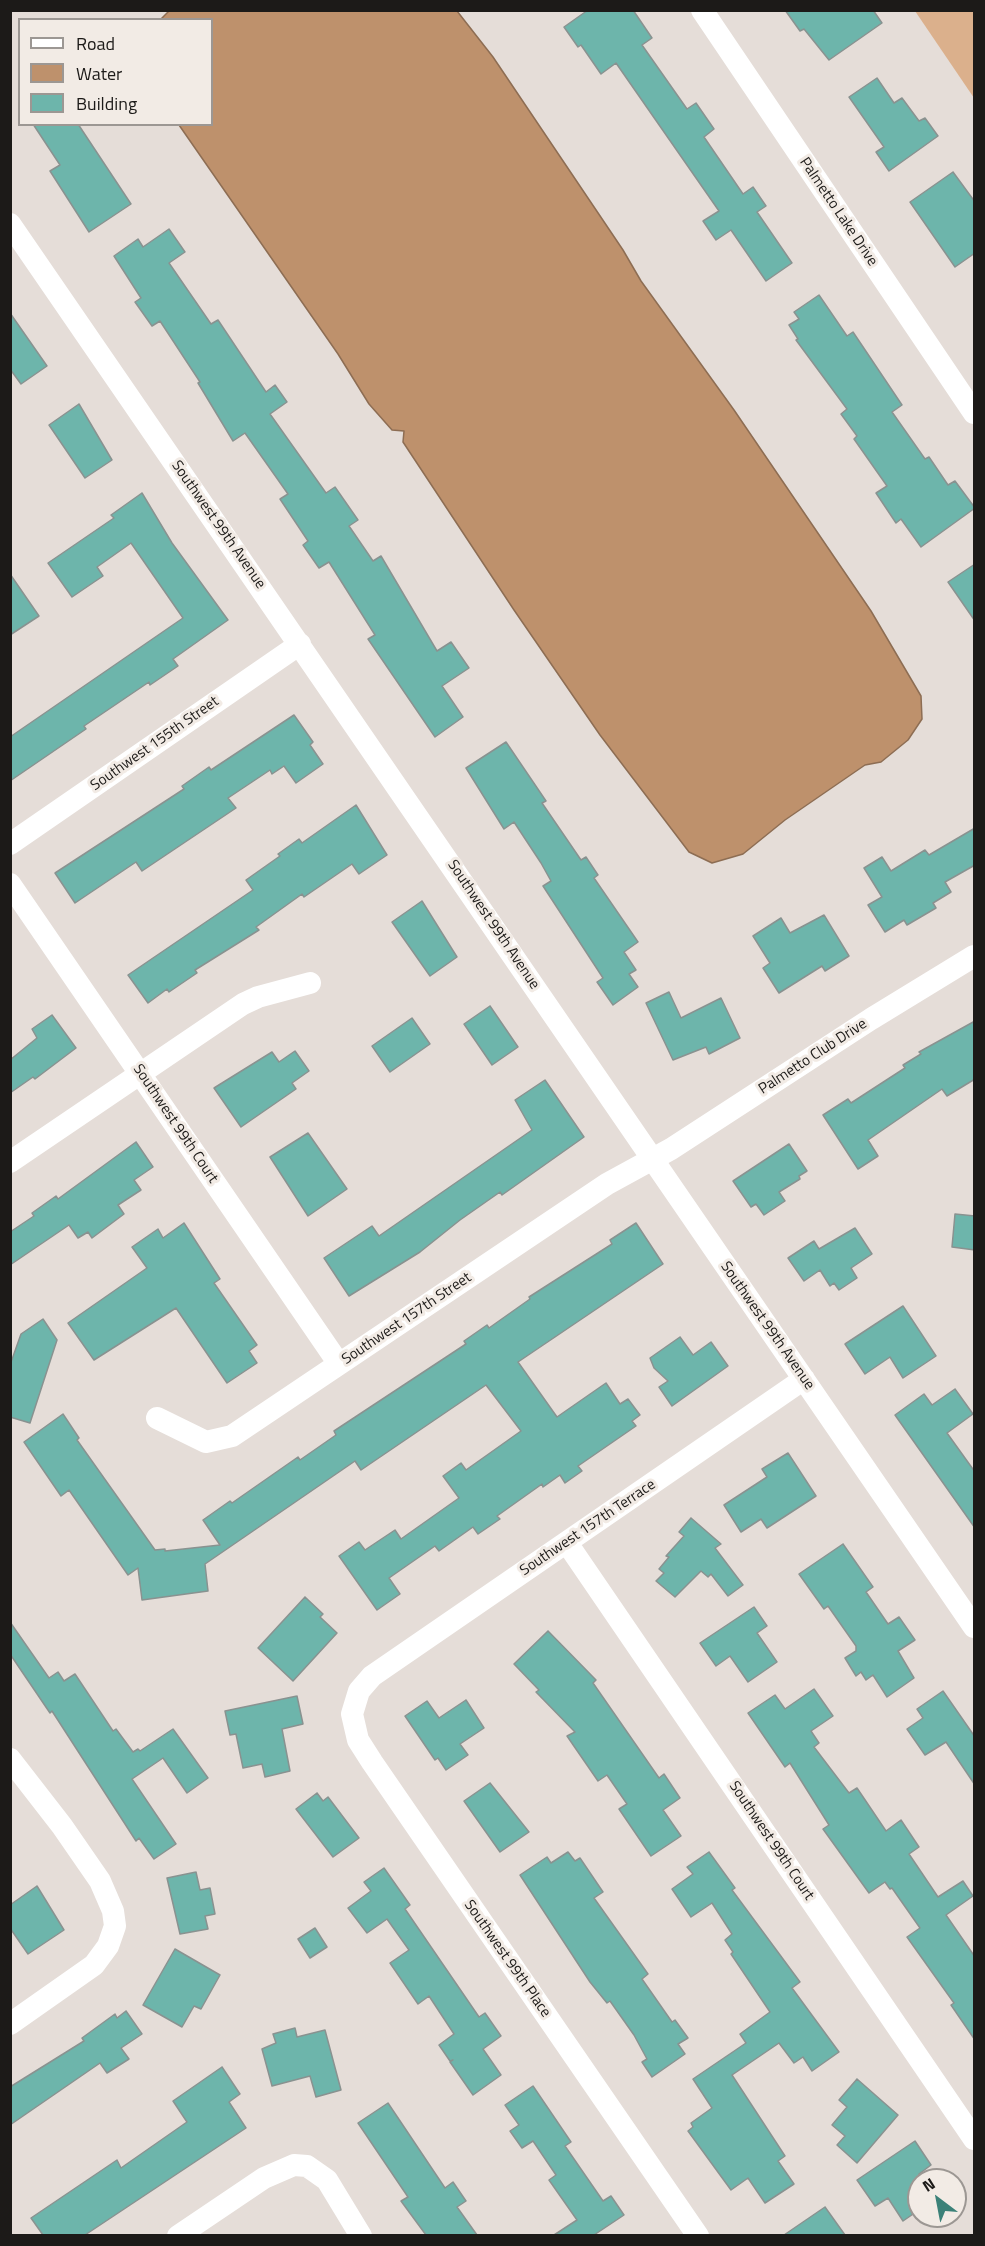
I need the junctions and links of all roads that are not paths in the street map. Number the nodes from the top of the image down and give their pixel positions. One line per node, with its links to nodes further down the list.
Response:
1 (702, 10): 3 (street, Palmetto Lake Drive)
2 (10, 224): 4 (street, Southwest 99th Avenue)
3 (975, 413)
4 (300, 644): 5 (street, Southwest 155th Street); 10 (street, Southwest 99th Avenue)
5 (10, 844)
6 (10, 884): 9 (street, Southwest 99th Court)
7 (975, 956): 10 (street, Palmetto Club Drive)
8 (310, 983): 9 (street)
9 (140, 1072): 11 (street); 12 (street, Southwest 99th Court)
10 (652, 1159): 12 (street, Southwest 157th Street); 13 (street, Southwest 99th Avenue)
11 (10, 1161)
12 (339, 1364): 14 (street, Southwest 157th Street)
13 (804, 1379): 15 (street, Southwest 157th Terrace); 16 (street, Southwest 99th Avenue)
14 (157, 1418)
15 (567, 1543): 17 (street, Southwest 157th Terrace); 20 (street, Southwest 99th Court)
16 (975, 1627)
17 (372, 1676): 23 (street, Southwest 99th Place)
18 (10, 1759): 19 (street)
19 (10, 2024)
20 (975, 2139)
21 (178, 2235): 22 (street)
22 (361, 2235)
23 (698, 2235)

